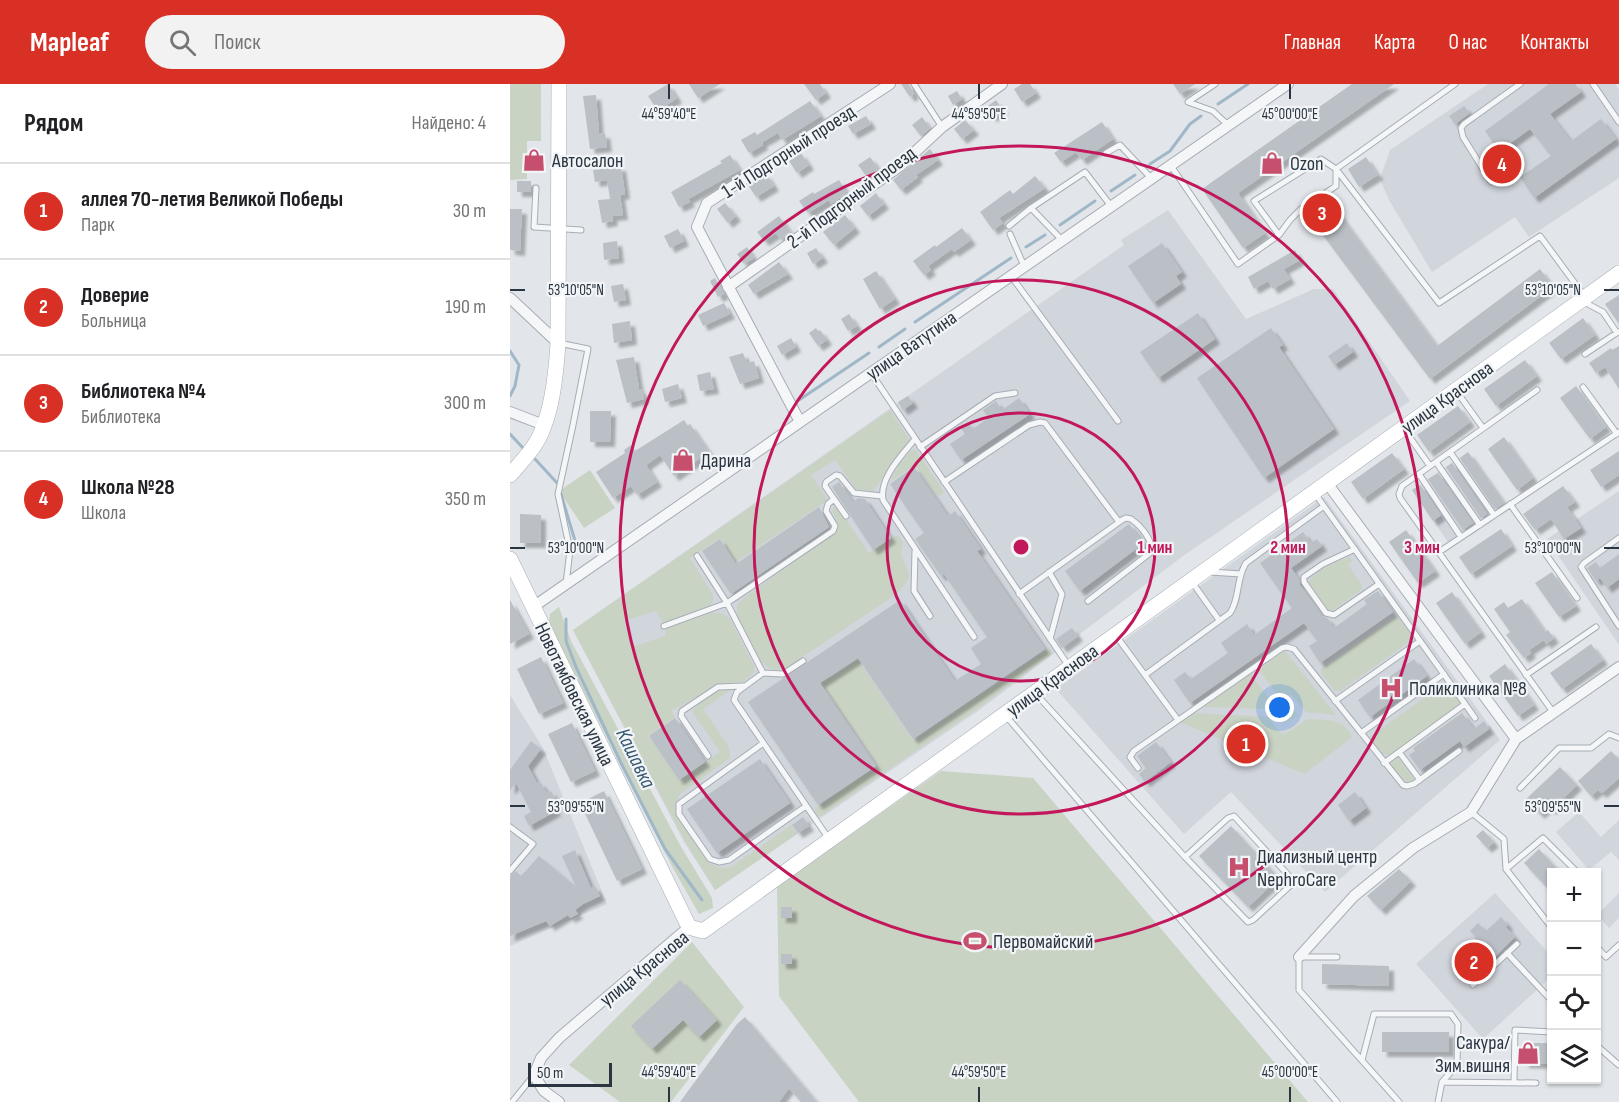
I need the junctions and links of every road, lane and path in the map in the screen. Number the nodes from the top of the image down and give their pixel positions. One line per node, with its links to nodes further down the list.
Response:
1 (559, 84): 22 (street)
2 (890, 84): 30 (street, 1-й Подгорный проезд)
3 (914, 84): 12 (lane)
4 (1002, 84): 12 (street, 2-й Подгорный проезд)
5 (1215, 84): 11 (lane)
6 (1455, 84): 15 (lane)
7 (1520, 84): 17 (lane)
8 (1593, 84): 10 (lane)
9 (1284, 85): 11 (street, улица Ватутина)
10 (1619, 122)
11 (1228, 125): 14 (street, улица Ватутина)
12 (942, 127): 30 (street, 2-й Подгорный проезд)
13 (1106, 153): 16 (lane)
14 (1170, 165): 16 (street, улица Ватутина); 25 (lane)
15 (1336, 169): 25 (lane); 25 (lane); 32 (lane)
16 (1151, 178): 19 (street, улица Ватутина)
17 (1491, 182)
18 (536, 188): 22 (lane)
19 (1111, 206): 20 (lane); 26 (street, улица Ватутина)
20 (1031, 208): 21 (lane); 26 (lane)
21 (1010, 226)
22 (557, 230): 23 (lane); 34 (street)
23 (581, 230)
24 (1010, 234): 27 (lane)
25 (1279, 235)
26 (1062, 240): 27 (street, улица Ватутина)
27 (1025, 266): 29 (street, улица Ватутина)
28 (1619, 273): 32 (street, улица Краснова)
29 (1011, 276): 36 (street, улица Ватутина); 42 (lane)
30 (728, 287): 43 (street)
31 (510, 297): 34 (street)
32 (1583, 299): 33 (lane); 38 (street, улица Краснова)
33 (1618, 332): 35 (lane)
34 (558, 343): 44 (street); 76 (lane)
35 (1585, 354)
36 (871, 373): 43 (street, улица Ватутина); 48 (lane)
37 (1583, 387): 47 (lane)
38 (1456, 390): 45 (street, улица Краснова); 46 (lane)
39 (1537, 390): 46 (lane)
40 (1015, 393): 49 (lane)
41 (510, 412): 44 (street)
42 (1118, 421)
43 (800, 422): 76 (street, улица Ватутина)
44 (544, 425): 54 (street)
45 (1403, 428): 52 (lane); 56 (street, улица Краснова)
46 (1483, 429): 50 (lane)
47 (1618, 433): 60 (lane)
48 (915, 439): 49 (lane); 58 (lane)
49 (920, 447): 55 (lane)
50 (1450, 452): 51 (lane); 62 (lane)
51 (1436, 462): 52 (lane); 65 (lane)
52 (1430, 466): 53 (lane)
53 (1419, 474): 66 (lane); 70 (lane)
54 (510, 475)
55 (944, 482): 64 (lane); 78 (lane)
56 (1327, 483): 57 (street, улица Краснова); 109 (street)
57 (1314, 492): 61 (lane); 75 (street, улица Краснова)
58 (882, 496): 59 (lane); 69 (lane)
59 (834, 499): 63 (lane); 81 (lane)
60 (1510, 504): 62 (lane); 79 (lane)
61 (1324, 506): 68 (lane); 74 (lane)
62 (1494, 515): 65 (lane)
63 (846, 516)
64 (1119, 522): 73 (lane); 80 (lane)
65 (1480, 525): 66 (lane)
66 (1461, 537): 70 (lane)
67 (1619, 538): 86 (lane)
68 (1355, 549): 77 (lane); 77 (lane)
69 (915, 550): 83 (lane); 89 (lane)
70 (1439, 552): 98 (lane)
71 (697, 556): 81 (lane)
72 (510, 559): 82 (street, Новотамбовская улица)
73 (1049, 572): 78 (lane); 90 (lane)
74 (1241, 574): 75 (lane); 84 (lane)
75 (1197, 576): 84 (lane); 88 (street, улица Краснова)
76 (566, 584): 82 (street, улица Ватутина)
77 (1379, 584): 91 (lane)
78 (1019, 594): 90 (lane)
79 (1576, 598)
80 (1088, 601)
81 (727, 603): 85 (lane); 95 (lane)
82 (533, 607): 127 (street, Новотамбовская улица)
83 (930, 616)
84 (1219, 620): 97 (lane)
85 (664, 626)
86 (1619, 626)
87 (1596, 627): 98 (lane)
88 (1115, 635): 94 (street, улица Краснова); 97 (lane)
89 (974, 637)
90 (1050, 639): 94 (lane)
91 (1420, 641): 96 (lane); 101 (lane)
92 (803, 661): 95 (lane)
93 (1619, 667): 103 (street)
94 (1070, 668): 100 (street, улица Краснова)
95 (763, 674): 99 (lane)
96 (1444, 674): 102 (lane); 107 (lane)
97 (1145, 675): 106 (lane)
98 (1526, 675): 103 (lane)
99 (745, 686): 110 (lane); 113 (lane)
100 (1035, 693): 104 (street, улица Краснова); 122 (lane)
101 (1335, 701): 106 (lane); 107 (lane)
102 (1466, 704): 105 (lane); 112 (lane)
103 (1553, 712): 109 (street)
104 (1005, 715): 121 (street, улица Краснова); 146 (lane)
105 (1475, 718)
106 (1179, 720): 115 (lane)
107 (1361, 733): 114 (lane)
108 (1619, 738): 117 (lane)
109 (1516, 739): 119 (street)
110 (762, 744): 118 (lane); 118 (lane)
111 (1459, 751): 116 (lane)
112 (1399, 752): 114 (lane); 116 (lane)
113 (708, 756)
114 (1384, 763): 116 (lane)
115 (1138, 768)
116 (1420, 780)
117 (1520, 788)
118 (806, 806): 121 (lane)
119 (1471, 812): 124 (lane); 132 (street)
120 (510, 826): 125 (lane)
121 (830, 841): 127 (street, улица Краснова)
122 (1185, 856): 122 (lane)
123 (1572, 868): 124 (lane)
124 (1506, 869): 126 (lane)
125 (510, 871)
126 (1547, 923)
127 (689, 927): 140 (street, улица Краснова)
128 (1517, 944): 131 (lane)
129 (1619, 945): 130 (lane)
130 (1601, 952)
131 (1507, 953): 134 (lane); 135 (lane)
132 (1299, 957): 133 (lane); 138 (lane)
133 (1336, 957)
134 (1473, 986)
135 (1547, 997)
136 (1547, 1032): 142 (lane)
137 (1601, 1049): 139 (lane)
138 (1362, 1060): 141 (lane); 147 (lane)
139 (1619, 1065)
140 (534, 1076): 144 (lane); 145 (street)
141 (1442, 1082): 142 (lane); 148 (lane)
142 (1514, 1082): 143 (lane)
143 (1536, 1083)
144 (512, 1102)
145 (559, 1102)
146 (1337, 1102)
147 (1399, 1102)
148 (1438, 1102)

